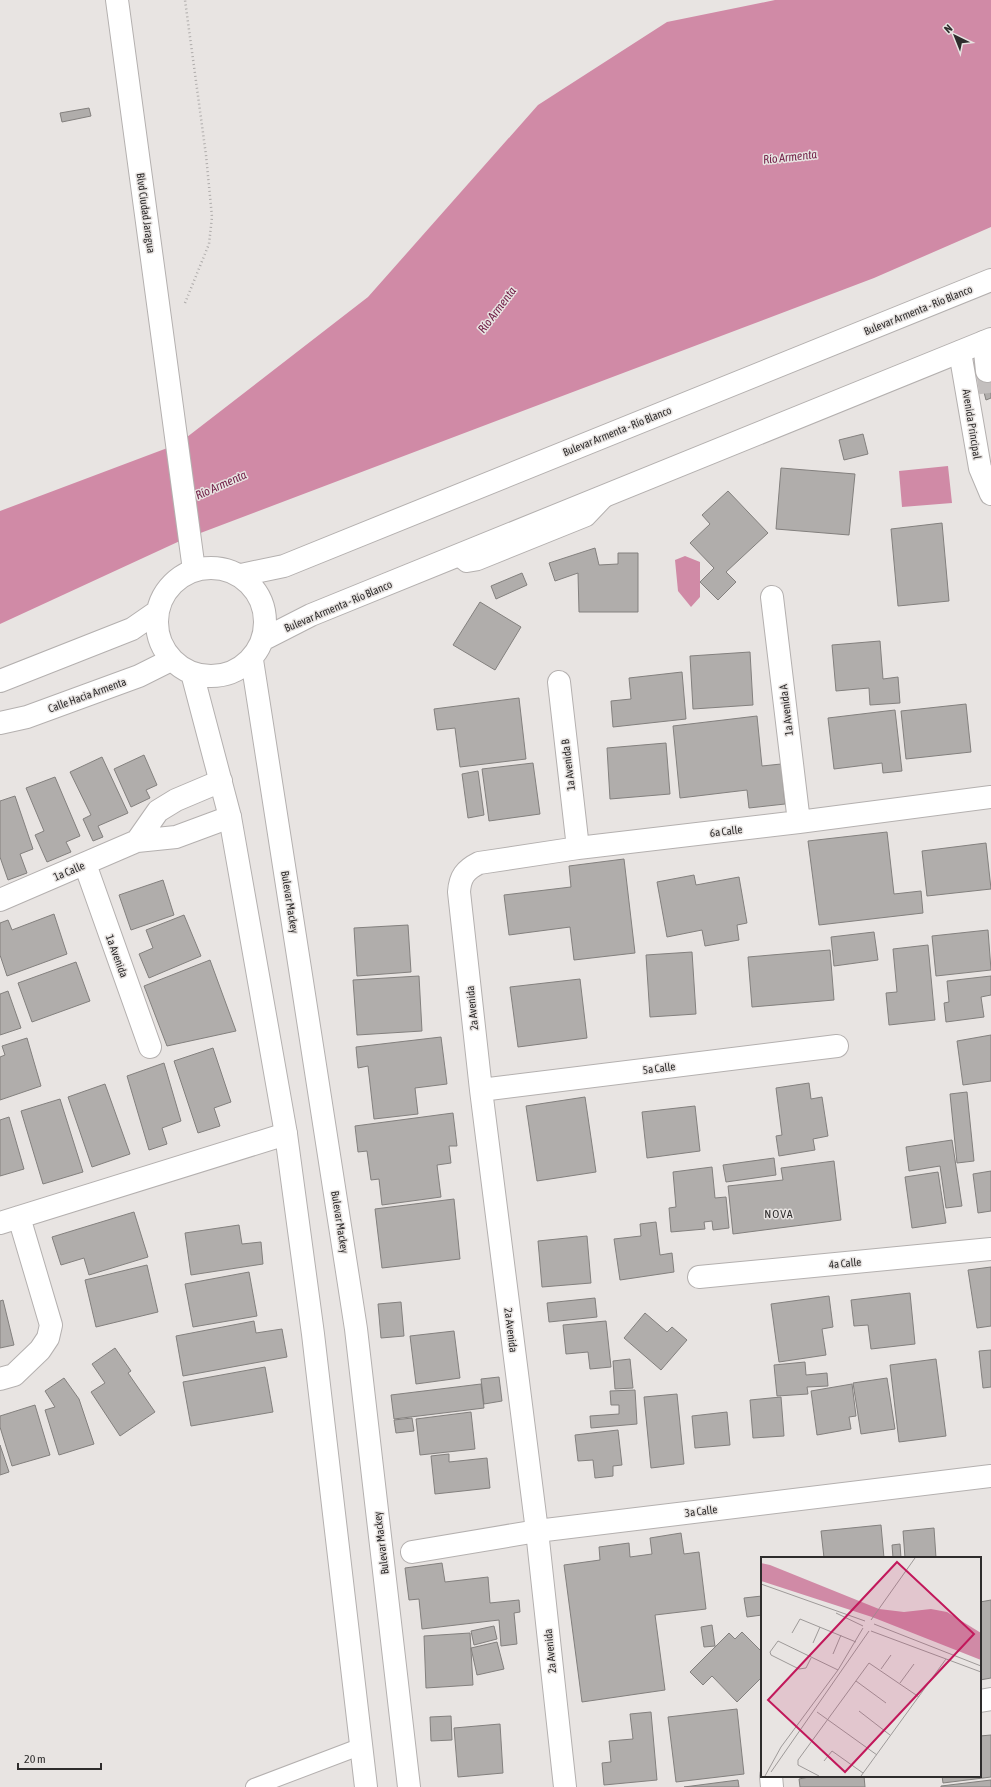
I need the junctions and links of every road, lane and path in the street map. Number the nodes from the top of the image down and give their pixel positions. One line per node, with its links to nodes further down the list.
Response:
1 (117, 0): 9 (street, Blvd Ciudad Jaragua)
2 (185, 0): 4 (path)
3 (991, 280): 10 (street, Bulevar Armenta - Río Blanco)
4 (182, 308)
5 (987, 341): 6 (street, Bulevar Armenta - Río Blanco); 7 (street)
6 (960, 352): 8 (street, Avenida Principal); 13 (street, Bulevar Armenta - Río Blanco)
7 (988, 371)
8 (991, 494)
9 (194, 570): 10 (street); 12 (street)
10 (241, 575): 13 (street)
11 (772, 597): 23 (street, 1a Avenida A)
12 (158, 611): 14 (street); 17 (street)
13 (264, 639): 15 (street)
14 (171, 660): 16 (street); 19 (street, Calle Hacia Armenta)
15 (252, 660): 16 (street); 46 (street, Bulevar Mackey)
16 (192, 673): 20 (street)
17 (0, 682)
18 (559, 682): 25 (street, 1a Avenida B)
19 (0, 723)
20 (221, 780): 22 (street); 24 (street)
21 (991, 797): 23 (street, 6a Calle)
22 (230, 817): 24 (street, 1a Calle); 32 (street)
23 (799, 822): 25 (street, 6a Calle)
24 (137, 841): 26 (street, 1a Calle)
25 (578, 848): 27 (street, 6a Calle)
26 (85, 864): 28 (street, 1a Calle); 30 (street, 1a Avenida)
27 (464, 873): 31 (street, 2a Avenida)
28 (0, 900)
29 (837, 1046): 31 (street, 5a Calle)
30 (150, 1047)
31 (481, 1090): 38 (street, 2a Avenida)
32 (286, 1134): 33 (street); 42 (street)
33 (9, 1220): 36 (street)
34 (991, 1249): 35 (street, 4a Calle)
35 (699, 1277)
36 (0, 1379)
37 (991, 1476): 38 (street, 3a Calle)
38 (537, 1531): 39 (street, 3a Calle); 47 (street, 2a Avenida)
39 (412, 1552)
40 (991, 1699): 41 (street)
41 (981, 1700)
42 (362, 1746): 44 (lane); 45 (street)
43 (771, 1777): 48 (street)
44 (254, 1787)
45 (366, 1787)
46 (410, 1787)
47 (565, 1787)
48 (772, 1787)

